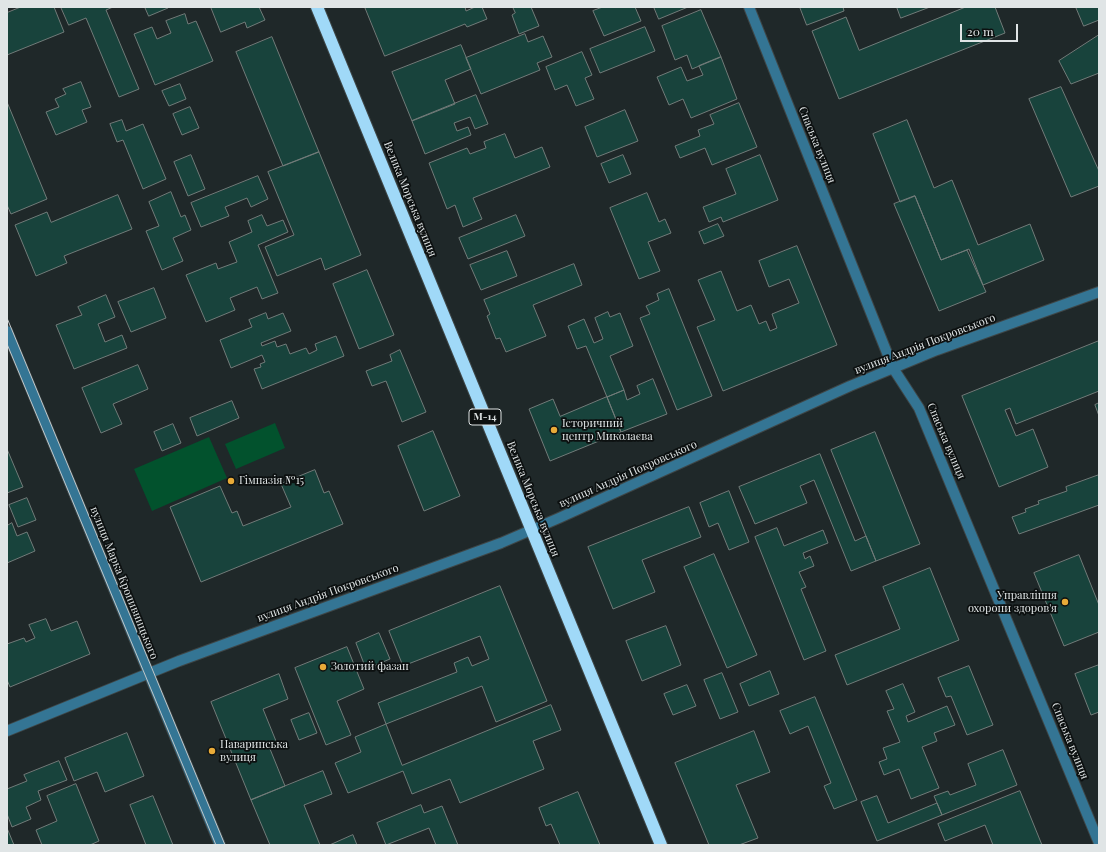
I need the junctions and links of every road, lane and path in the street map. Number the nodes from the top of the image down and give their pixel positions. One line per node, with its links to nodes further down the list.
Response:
1 (317, 7): 6 (highway, Велика Морська вулиця / М-14)
2 (749, 7): 5 (street, Спаська вулиця)
3 (1099, 292): 5 (street, вулиця Андрія Покровського)
4 (7, 331): 7 (street, вулиця Марка Кропивницького)
5 (893, 368): 6 (street, вулиця Андрія Покровського); 9 (street, Спаська вулиця)
6 (532, 530): 7 (street, вулиця Андрія Покровського); 11 (highway, Велика Морська вулиця / М-14)
7 (148, 673): 8 (street, вулиця Андрія Покровського); 10 (street, вулиця Марка Кропивницького)
8 (7, 731)
9 (1099, 843)
10 (220, 845)
11 (661, 845)

